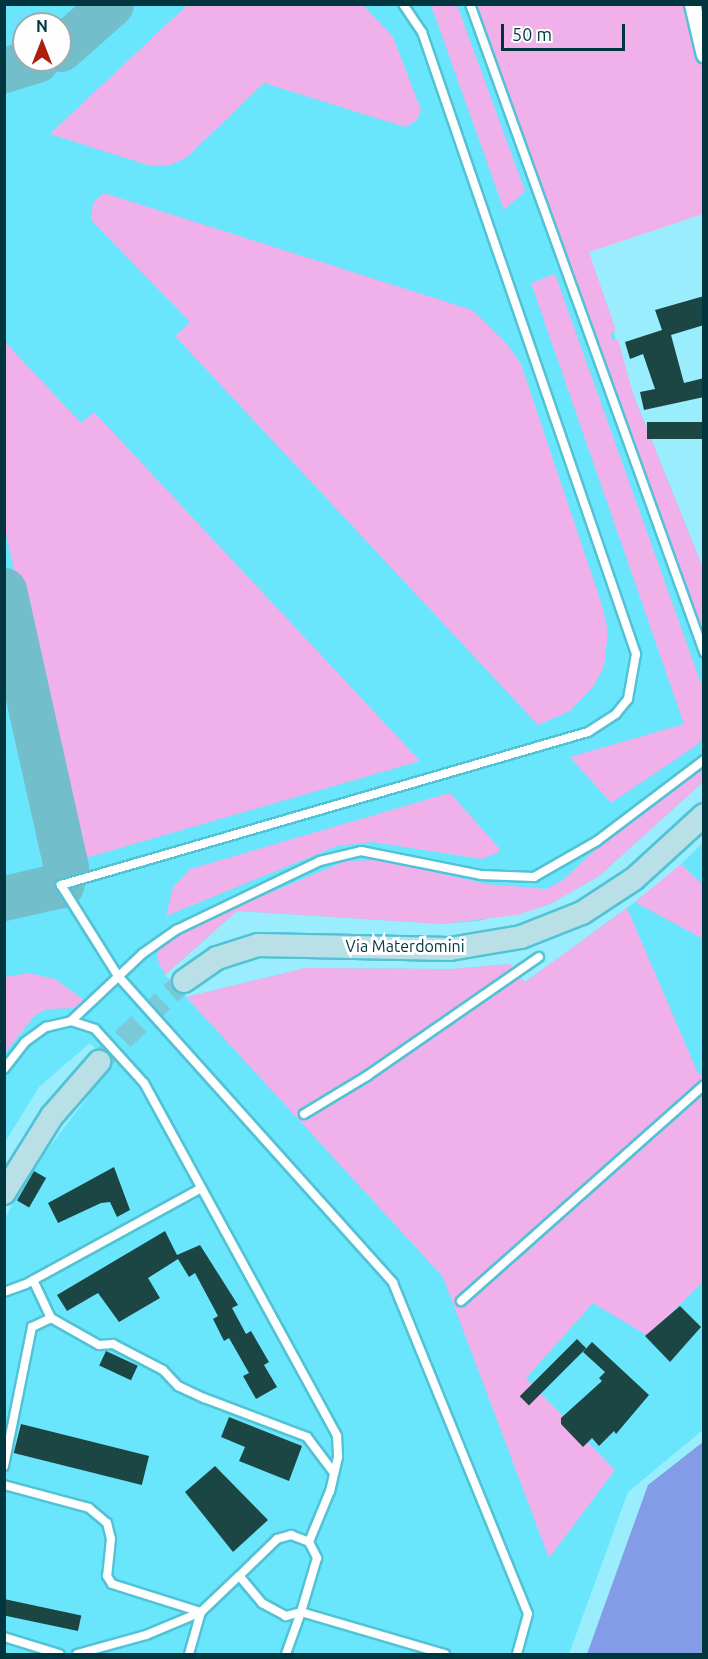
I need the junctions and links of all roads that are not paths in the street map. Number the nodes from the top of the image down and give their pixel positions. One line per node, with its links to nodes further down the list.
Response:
1 (403, 4): 9 (lane)
2 (470, 4): 5 (lane)
3 (692, 4): 4 (street)
4 (704, 55)
5 (704, 652)
6 (704, 760): 9 (lane)
7 (704, 814): 10 (street, Via Materdomini)
8 (539, 957): 15 (lane)
9 (118, 976): 11 (lane); 35 (lane)
10 (184, 981)
11 (71, 1021): 13 (lane); 16 (lane)
12 (99, 1062): 17 (street)
13 (4, 1069)
14 (704, 1085): 20 (lane)
15 (304, 1114)
16 (201, 1188): 18 (lane); 23 (lane)
17 (4, 1193)
18 (33, 1280): 19 (lane); 21 (lane)
19 (4, 1292)
20 (460, 1301)
21 (51, 1318): 22 (lane); 23 (lane)
22 (4, 1466)
23 (334, 1473): 25 (lane)
24 (4, 1485): 27 (lane)
25 (309, 1542): 26 (lane); 28 (lane)
26 (239, 1576): 27 (lane); 28 (lane)
27 (201, 1612): 31 (lane); 32 (lane)
28 (301, 1612): 33 (lane); 34 (lane)
29 (4, 1637): 30 (lane)
30 (59, 1654)
31 (77, 1654)
32 (189, 1654)
33 (286, 1654)
34 (445, 1654)
35 (517, 1654)

